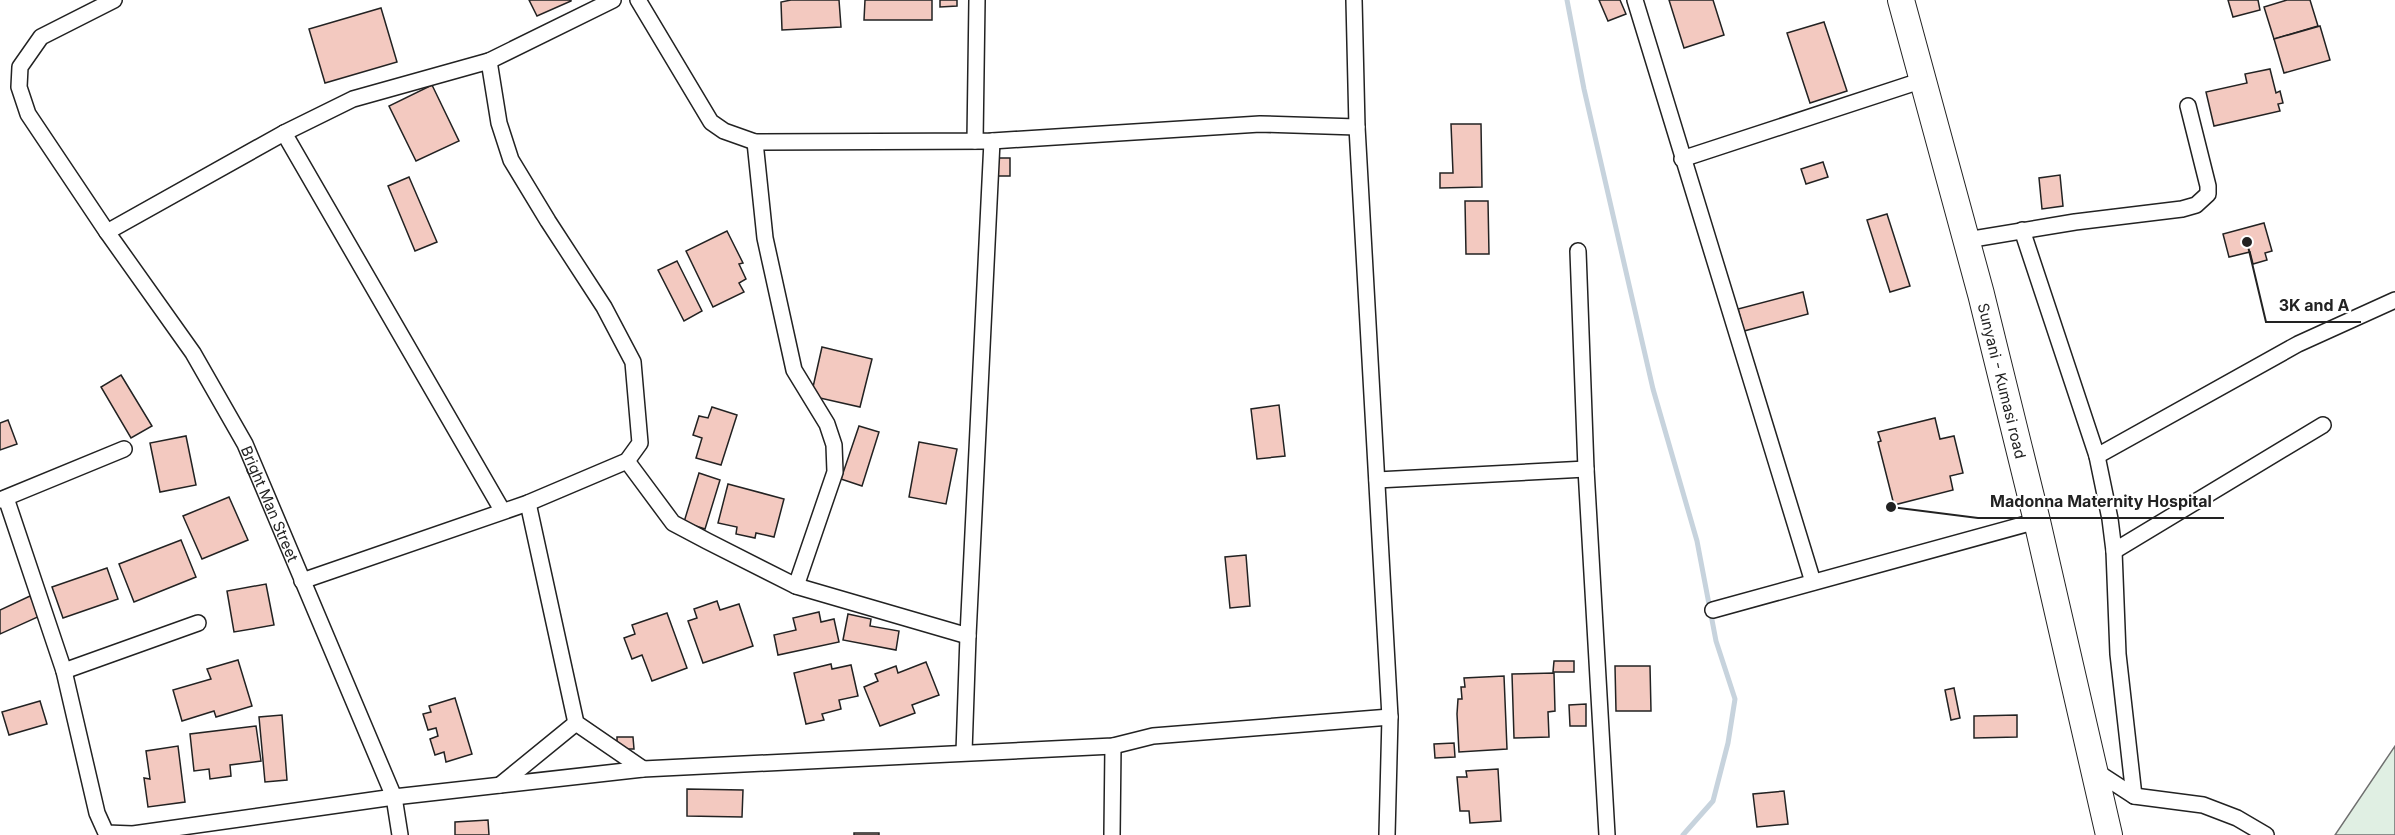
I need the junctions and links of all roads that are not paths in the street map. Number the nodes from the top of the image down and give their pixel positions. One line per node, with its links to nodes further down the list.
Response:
1 (114, 0): 18 (street, Bright Man Street)
2 (613, 0): 8 (street)
3 (638, 0): 15 (street)
4 (977, 0): 13 (street)
5 (1354, 0): 11 (street)
6 (1635, 0): 16 (street)
7 (1901, 0): 9 (main road, Sunyani - Kumasi road)
8 (489, 61): 12 (street); 25 (street)
9 (1923, 80): 16 (street); 19 (main road, Sunyani - Kumasi road)
10 (2187, 106): 17 (street)
11 (1357, 127): 14 (street); 27 (street)
12 (284, 133): 18 (street); 30 (street)
13 (975, 141): 14 (street); 15 (street)
14 (992, 141): 38 (street)
15 (755, 142): 35 (street)
16 (1682, 159): 34 (street)
17 (2022, 230): 19 (street); 24 (street)
18 (107, 232): 33 (street, Bright Man Street)
19 (1967, 240): 31 (main road, Sunyani - Kumasi road)
20 (1578, 250): 26 (street)
21 (2395, 300): 24 (street)
22 (2323, 425): 32 (street)
23 (124, 449): 28 (street)
24 (2097, 456): 32 (street)
25 (627, 461): 29 (street); 35 (street)
26 (1587, 469): 27 (street); 52 (street)
27 (1377, 480): 40 (street)
28 (3, 499): 39 (street)
29 (528, 503): 30 (street); 41 (street)
30 (502, 510): 33 (street)
31 (2037, 521): 34 (street); 45 (main road, Sunyani - Kumasi road)
32 (2115, 551): 47 (street)
33 (302, 581): 48 (street, Bright Man Street)
34 (1813, 582): 36 (street)
35 (796, 585): 38 (street)
36 (1713, 610)
37 (198, 623): 39 (street)
38 (968, 636): 43 (street)
39 (64, 671): 48 (street)
40 (1390, 717): 42 (street); 51 (street)
41 (576, 723): 44 (street); 46 (street)
42 (1113, 746): 43 (street); 50 (street)
43 (964, 752): 44 (street)
44 (643, 769): 46 (street)
45 (2094, 770): 47 (street); 53 (main road, Sunyani - Kumasi road)
46 (500, 785): 48 (street)
47 (2134, 796): 54 (street)
48 (394, 797): 49 (street, Bright Man Street)
49 (400, 835)
50 (1112, 835)
51 (1387, 835)
52 (1607, 835)
53 (2109, 835)
54 (2266, 835)

